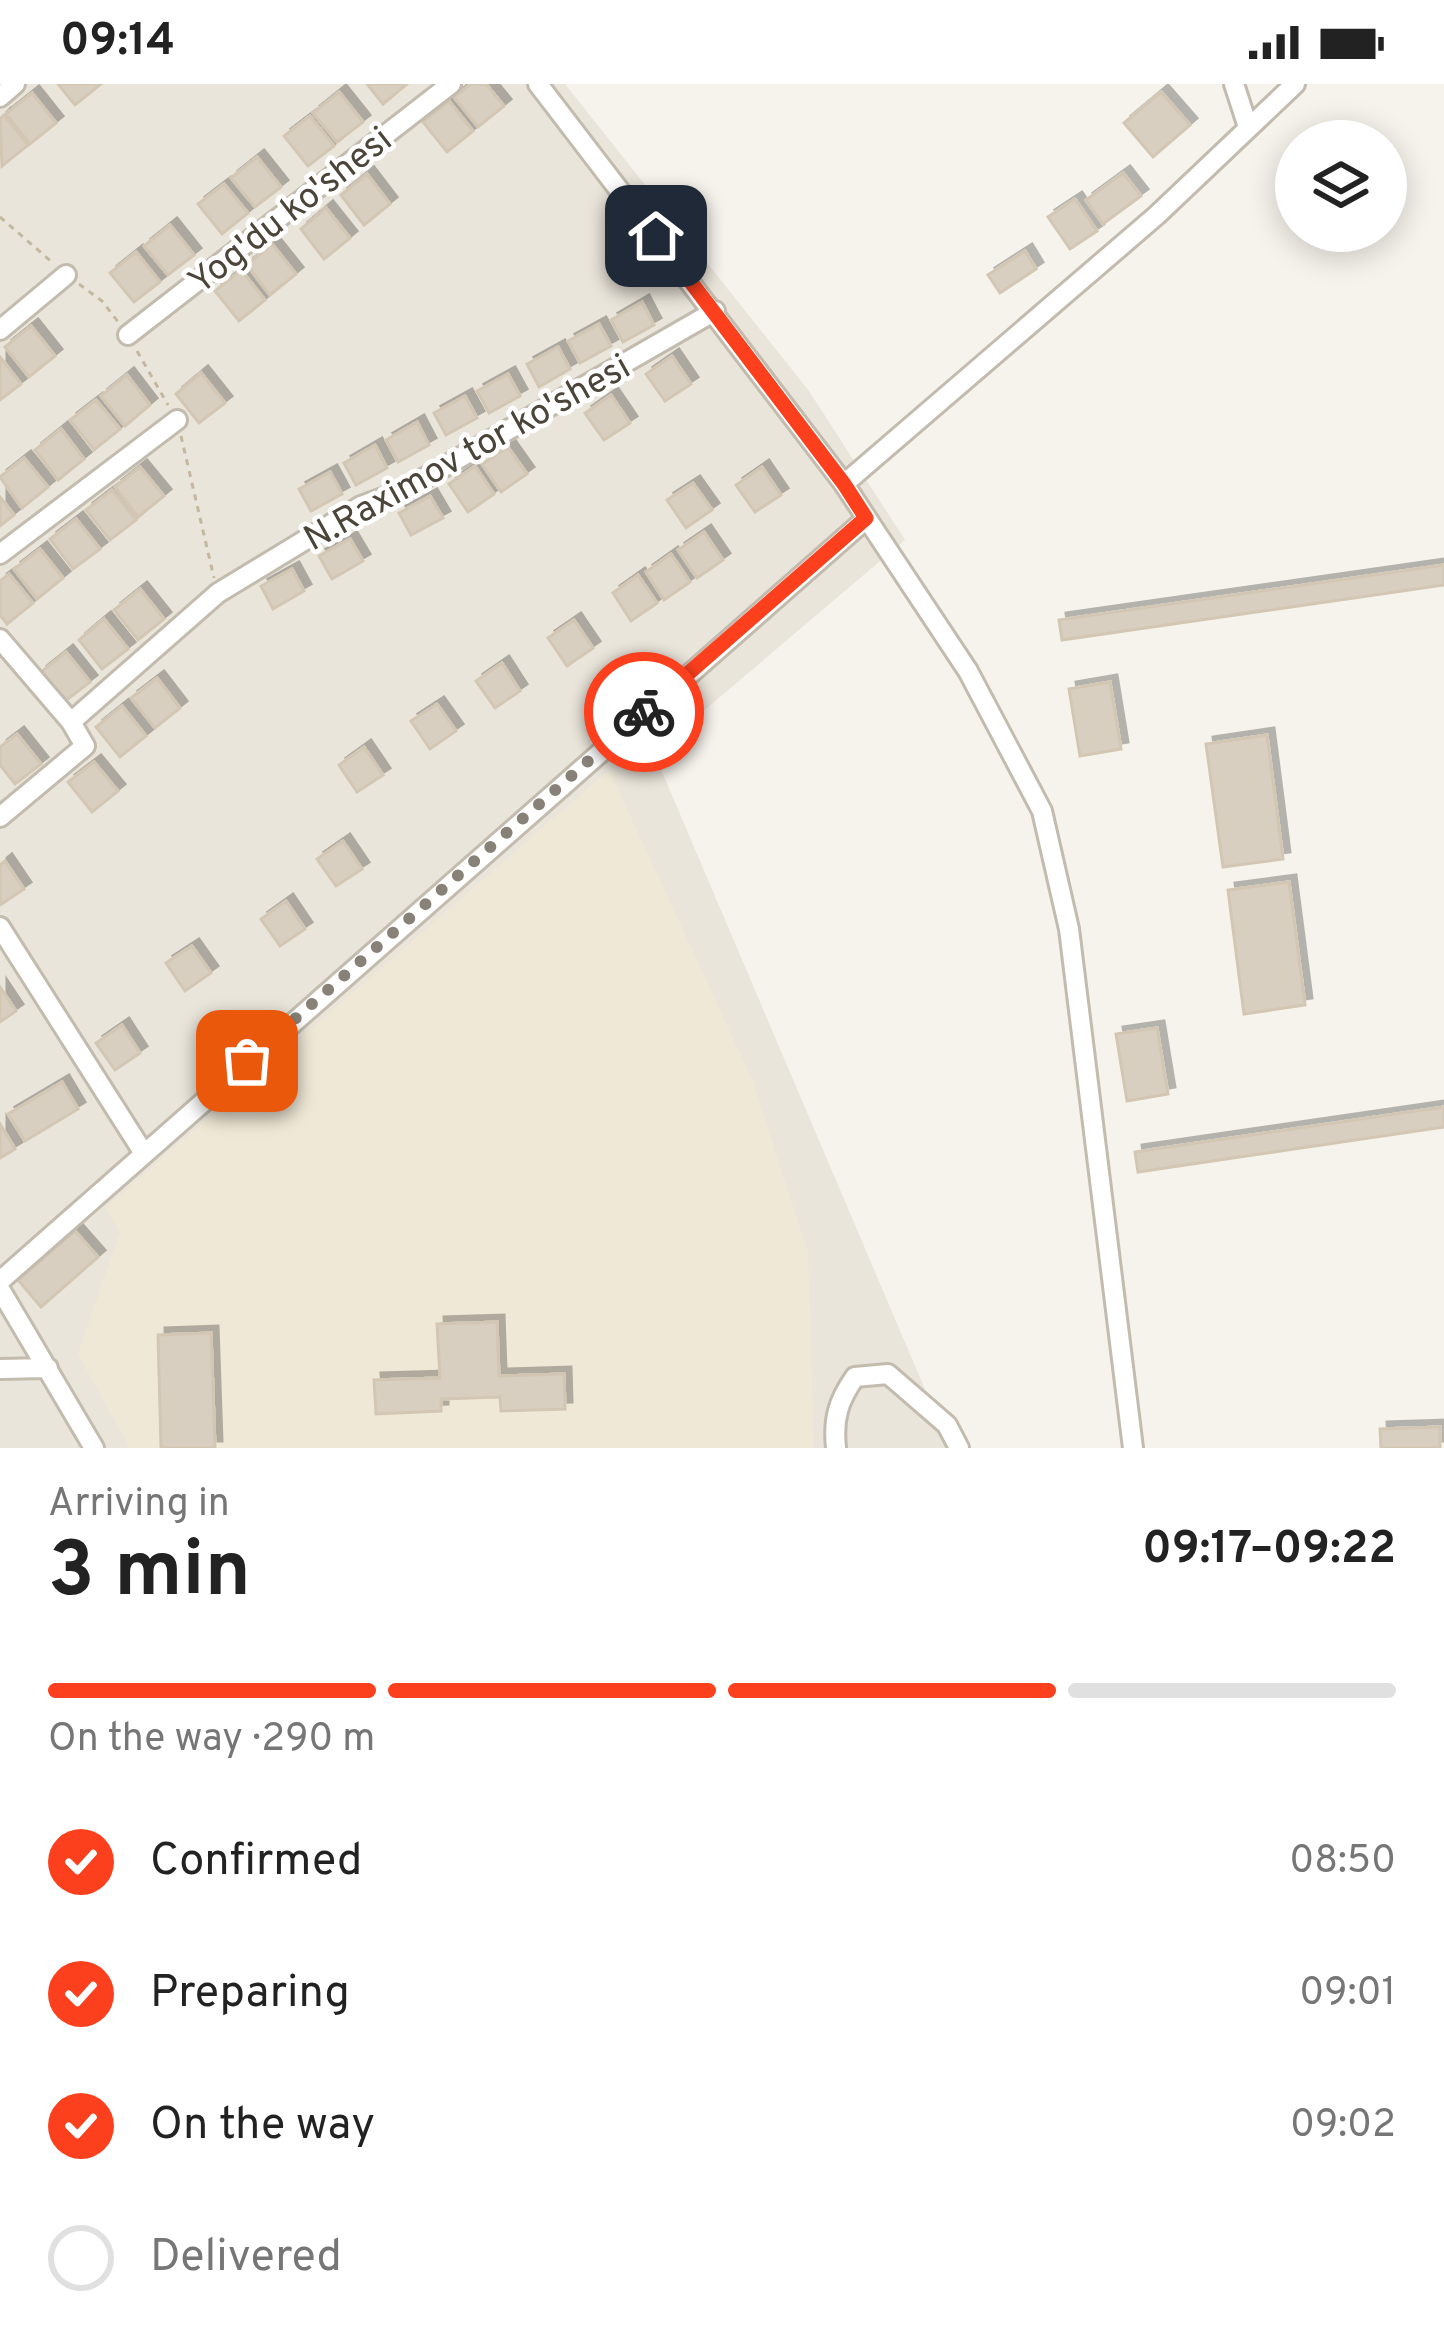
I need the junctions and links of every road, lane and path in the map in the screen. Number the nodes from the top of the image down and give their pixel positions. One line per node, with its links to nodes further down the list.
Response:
1 (15, 84): 6 (street)
2 (451, 84): 12 (street, Yog'du ko'shesi)
3 (538, 84): 10 (street)
4 (1234, 84): 7 (street)
5 (1295, 84): 7 (street)
6 (0, 97)
7 (1248, 127): 14 (street)
8 (0, 217): 9 (path)
9 (66, 275): 11 (street); 12 (path)
10 (715, 311): 14 (street); 17 (street, N.Raximov tor ko'shesi)
11 (0, 330)
12 (128, 335): 13 (path)
13 (177, 420): 16 (street); 17 (path)
14 (844, 484): 15 (street)
15 (866, 518): 22 (street); 29 (street)
16 (0, 554)
17 (218, 593): 19 (street, N.Raximov tor ko'shesi)
18 (0, 639): 19 (street)
19 (71, 722): 20 (street)
20 (0, 817)
21 (0, 927): 22 (street)
22 (142, 1152): 23 (street)
23 (0, 1285): 24 (street)
24 (48, 1368): 25 (street); 26 (street)
25 (0, 1369)
26 (94, 1448)
27 (836, 1448): 28 (street)
28 (959, 1448)
29 (1133, 1448)

